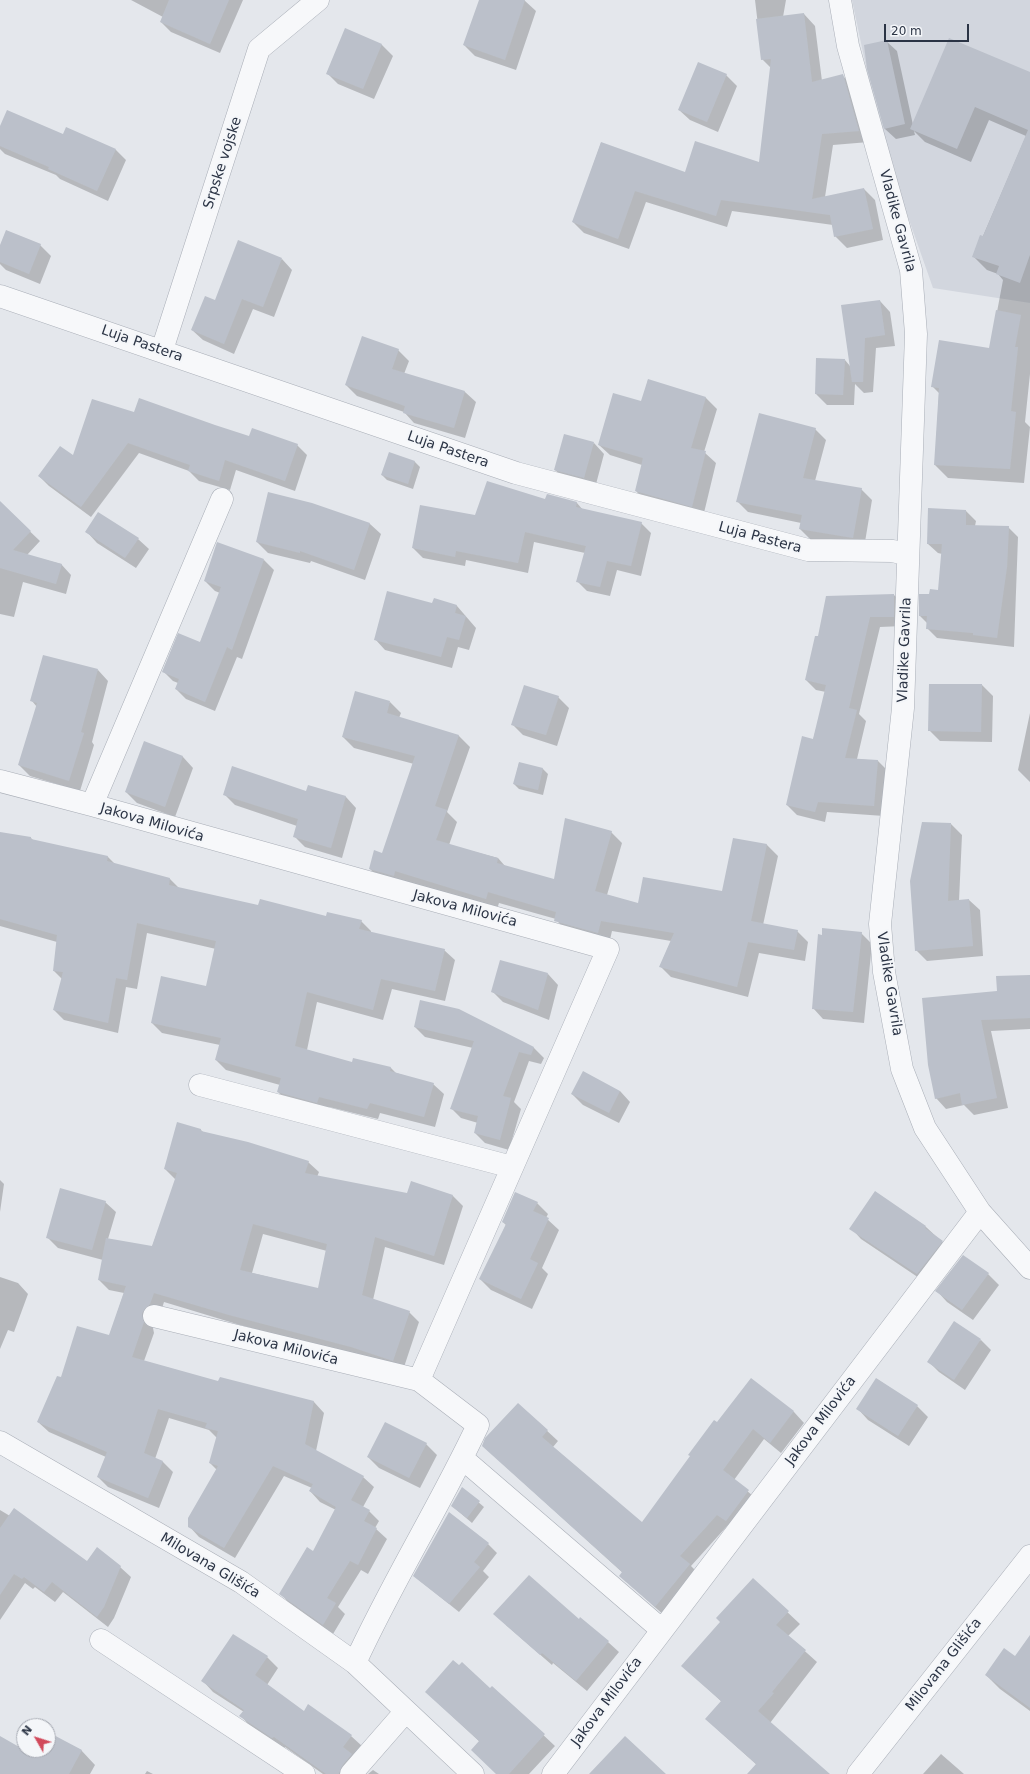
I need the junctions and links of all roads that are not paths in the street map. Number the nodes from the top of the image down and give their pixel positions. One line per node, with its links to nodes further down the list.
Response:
1 (318, 0): 4 (street, Srpske vojske)
2 (840, 0): 6 (street, Vladike Gavrila)
3 (0, 296): 4 (street, Luja Pastera)
4 (162, 350): 6 (street, Luja Pastera)
5 (222, 499): 8 (street, Jakova Milovića)
6 (908, 555): 11 (street, Vladike Gavrila)
7 (0, 782): 8 (street, Jakova Milovića)
8 (92, 805): 10 (street, Jakova Milovića)
9 (200, 1085): 10 (street)
10 (512, 1167): 14 (street, Jakova Milovića)
11 (980, 1212): 12 (street, Vladike Gavrila); 18 (street, Jakova Milovića)
12 (1030, 1268)
13 (154, 1316): 14 (street, Jakova Milovića)
14 (419, 1380): 16 (street, Jakova Milovića)
15 (0, 1442): 20 (street, Milovana Glišića)
16 (462, 1458): 18 (street); 20 (street, Jakova Milovića)
17 (1030, 1556): 26 (street, Milovana Glišića)
18 (662, 1630): 25 (street, Jakova Milovića)
19 (101, 1640): 22 (street)
20 (355, 1663): 21 (street, Milovana Glišića)
21 (406, 1711): 23 (street); 24 (street, Milovana Glišića)
22 (304, 1774)
23 (351, 1774)
24 (473, 1774)
25 (553, 1774)
26 (858, 1774)

